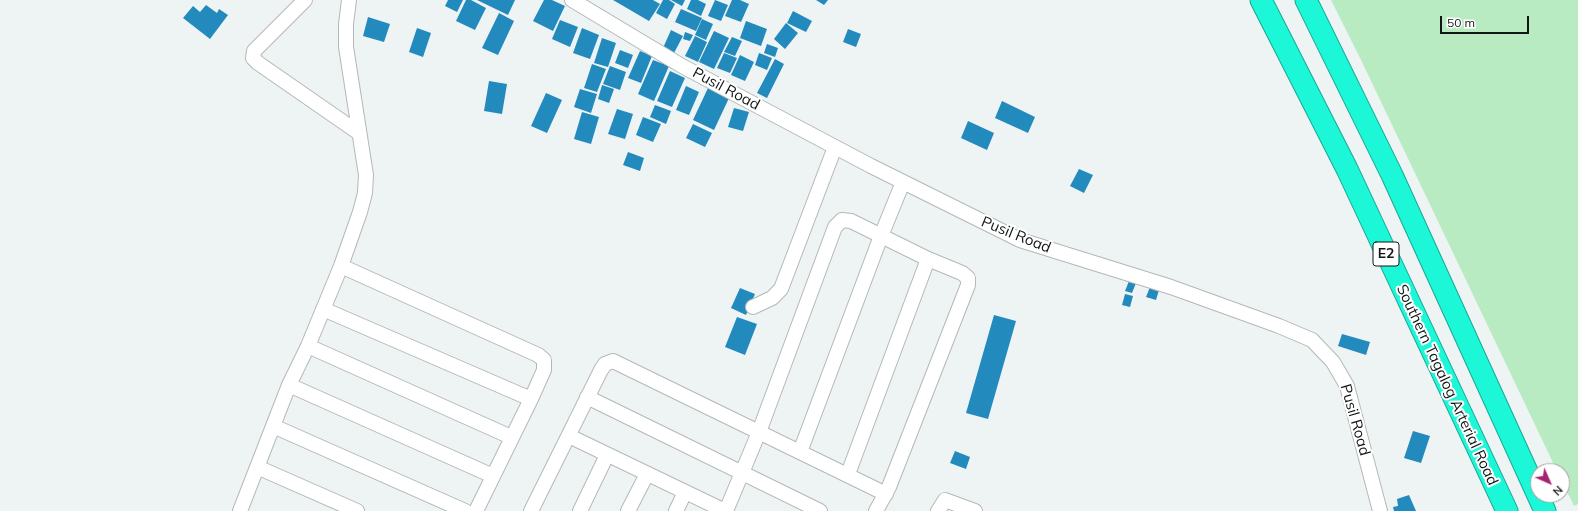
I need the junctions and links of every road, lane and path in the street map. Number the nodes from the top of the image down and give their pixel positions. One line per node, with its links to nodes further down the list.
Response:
1 (305, 0): 6 (street)
2 (349, 0): 6 (street)
3 (572, 0): 7 (street, Pusil Road)
4 (1261, 0): 45 (highway, Southern Tagalog Arterial Road / E2)
5 (1306, 0): 46 (highway, E2)
6 (359, 133): 11 (street)
7 (835, 147): 8 (street, Pusil Road); 12 (street)
8 (903, 182): 9 (street); 44 (street, Pusil Road)
9 (881, 236): 10 (street); 19 (street); 22 (street)
10 (928, 259): 27 (street); 30 (street)
11 (341, 266): 13 (street); 17 (street)
12 (753, 307)
13 (323, 309): 14 (street); 17 (street)
14 (308, 346): 15 (street); 21 (street)
15 (289, 385): 18 (street); 28 (street)
16 (588, 397): 19 (street); 20 (street); 25 (street)
17 (531, 399): 21 (street)
18 (273, 426): 24 (street); 33 (street)
19 (759, 432): 22 (street); 25 (street)
20 (569, 436): 23 (street); 35 (street)
21 (511, 437): 28 (street)
22 (800, 452): 27 (street)
23 (607, 455): 26 (street); 36 (street)
24 (257, 467): 31 (street); 32 (street)
25 (742, 472): 39 (street); 40 (street)
26 (647, 474): 29 (street); 37 (street)
27 (848, 474): 30 (street)
28 (493, 476): 34 (street)
29 (685, 492): 38 (street); 39 (street)
30 (886, 494): 41 (street)
31 (246, 509)
32 (356, 511)
33 (466, 511)
34 (476, 511)
35 (531, 511)
36 (580, 511)
37 (628, 511)
38 (676, 511)
39 (725, 511)
40 (820, 511)
41 (876, 511)
42 (938, 511): 43 (street)
43 (975, 511)
44 (1380, 511)
45 (1507, 511)
46 (1544, 511)

